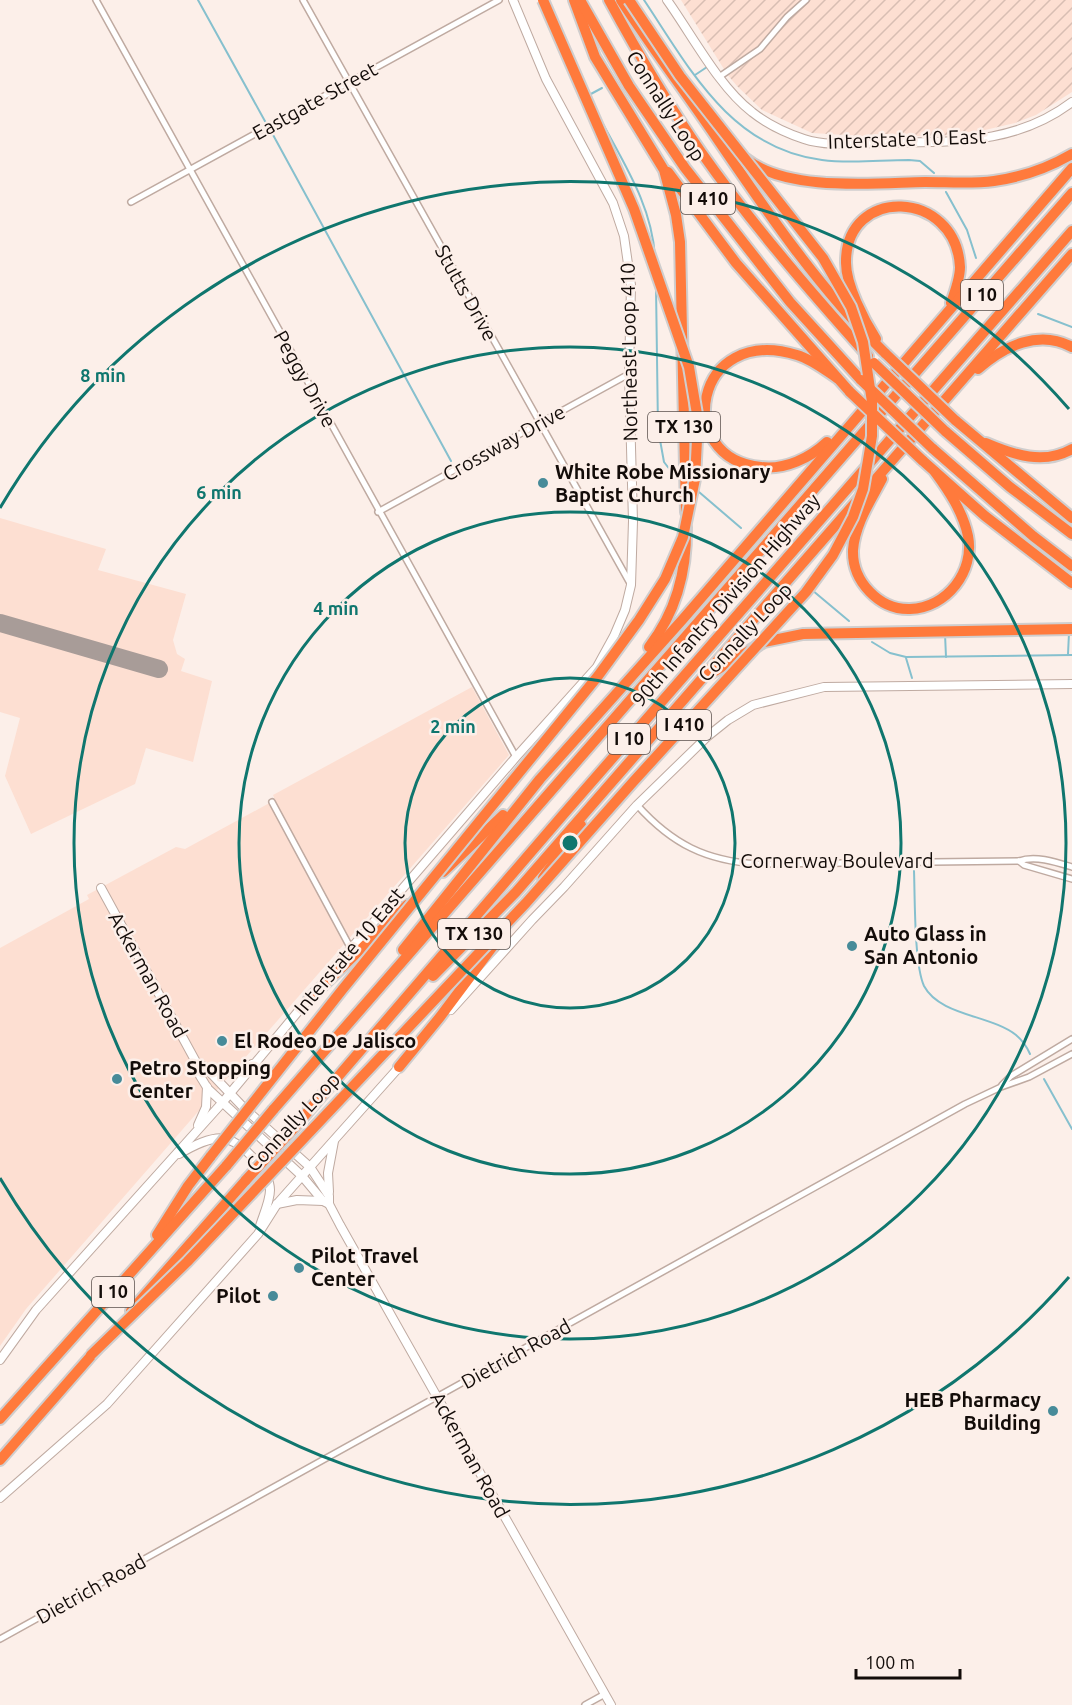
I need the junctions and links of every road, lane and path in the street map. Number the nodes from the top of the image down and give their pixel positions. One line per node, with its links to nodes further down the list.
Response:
1 (96, 0): 20 (street, Peggy Drive)
2 (303, 0): 14 (street, Stutts Drive)
3 (499, 0): 14 (street, Eastgate Street)
4 (513, 0): 28 (main road, Northeast Loop 410)
5 (543, 0): 78 (highway, bridge)
6 (574, 0): 17 (highway, TX 130)
7 (579, 0): 40 (highway, Connally Loop / I 410, bridge)
8 (609, 0): 39 (highway, Connally Loop / I 410, bridge)
9 (621, 0): 16 (highway)
10 (629, 0): 79 (highway, Connally Loop / I 410, bridge)
11 (667, 0): 13 (main road, Interstate 10 East)
12 (806, 0): 13 (street)
13 (719, 77): 15 (main road, Interstate 10 East)
14 (349, 82): 20 (street, Eastgate Street); 32 (street, Stutts Drive)
15 (1072, 102)
16 (712, 132): 18 (highway); 27 (highway)
17 (645, 141): 29 (highway); 46 (highway, TX 130)
18 (1072, 154)
19 (1072, 168): 25 (highway)
20 (189, 171): 22 (street, Eastgate Street); 37 (street, Peggy Drive)
21 (1072, 193): 58 (highway, 90th Infantry Division Highway / I 10)
22 (131, 202)
23 (1072, 231): 63 (highway, 90th Infantry Division Highway / I 10)
24 (1072, 254): 30 (highway)
25 (949, 309): 27 (highway); 31 (highway)
26 (1072, 347): 30 (highway, TX 130)
27 (886, 354): 33 (highway, bridge)
28 (629, 374): 32 (street, Crossway Drive); 42 (main road, Northeast Loop 410)
29 (837, 378): 31 (highway); 36 (highway, bridge)
30 (951, 393): 35 (highway, TX 130)
31 (857, 416): 46 (highway)
32 (539, 424): 37 (street, Crossway Drive); 42 (street, Stutts Drive)
33 (968, 432): 34 (highway); 38 (highway)
34 (1072, 449)
35 (893, 460): 36 (highway); 45 (highway, TX 130)
36 (935, 472): 41 (highway)
37 (378, 512): 47 (street, Peggy Drive)
38 (1072, 518)
39 (1072, 534)
40 (1072, 566)
41 (1072, 583)
42 (631, 585): 47 (main road, Interstate 10 East)
43 (1072, 629): 45 (highway)
44 (1072, 684): 51 (main road)
45 (694, 688): 49 (highway, TX 130)
46 (610, 699): 48 (highway, TX 130)
47 (516, 757): 56 (main road, Interstate 10 East)
48 (540, 779): 57 (highway); 58 (highway, TX 130)
49 (597, 799): 63 (highway, TX 130); 65 (highway)
50 (272, 802): 56 (street)
51 (637, 805): 52 (street, Cornerway Boulevard); 65 (main road)
52 (1019, 861): 53 (street, Cornerway Boulevard); 54 (street, Cornerway Boulevard)
53 (1072, 867)
54 (1072, 879)
55 (101, 888): 61 (main road, Ackerman Road)
56 (350, 947): 57 (main road, Interstate 10 East)
57 (309, 999): 62 (main road, Interstate 10 East)
58 (335, 1038): 78 (highway, 90th Infantry Division Highway / I 10, bridge)
59 (1072, 1039): 67 (street, Dietrich Road)
60 (1072, 1054): 67 (street, Dietrich Road)
61 (196, 1062): 64 (main road, Ackerman Road); 66 (main road, Ackerman Road)
62 (256, 1062): 64 (main road); 68 (main road, Interstate 10 East)
63 (348, 1065): 79 (highway, 90th Infantry Division Highway / I 10, bridge)
64 (205, 1067): 68 (main road, Ackerman Road)
65 (399, 1067): 71 (main road)
66 (207, 1087): 69 (main road, Ackerman Road); 70 (main road)
67 (1001, 1087): 81 (street, Dietrich Road)
68 (230, 1094): 69 (main road, Interstate 10 East); 73 (main road, Ackerman Road)
69 (222, 1103): 70 (main road, Interstate 10 East); 74 (main road, Ackerman Road)
70 (192, 1136): 72 (main road, Interstate 10 East)
71 (334, 1140): 73 (main road); 75 (main road)
72 (172, 1158): 77 (main road); 80 (main road, Interstate 10 East)
73 (310, 1167): 74 (main road); 75 (main road, Ackerman Road)
74 (302, 1176): 75 (main road, Ackerman Road); 76 (main road)
75 (327, 1200): 76 (main road); 81 (main road, Ackerman Road)
76 (277, 1204): 77 (main road)
77 (258, 1234): 84 (main road)
78 (142, 1260): 82 (highway, 90th Infantry Division Highway / I 10)
79 (92, 1355): 83 (highway, 90th Infantry Division Highway / I 10)
80 (0, 1360)
81 (438, 1398): 85 (street, Dietrich Road); 86 (main road, Ackerman Road)
82 (0, 1419)
83 (0, 1461)
84 (0, 1498)
85 (0, 1639)
86 (605, 1694): 87 (street); 88 (main road, Ackerman Road)
87 (585, 1705)
88 (611, 1705)

